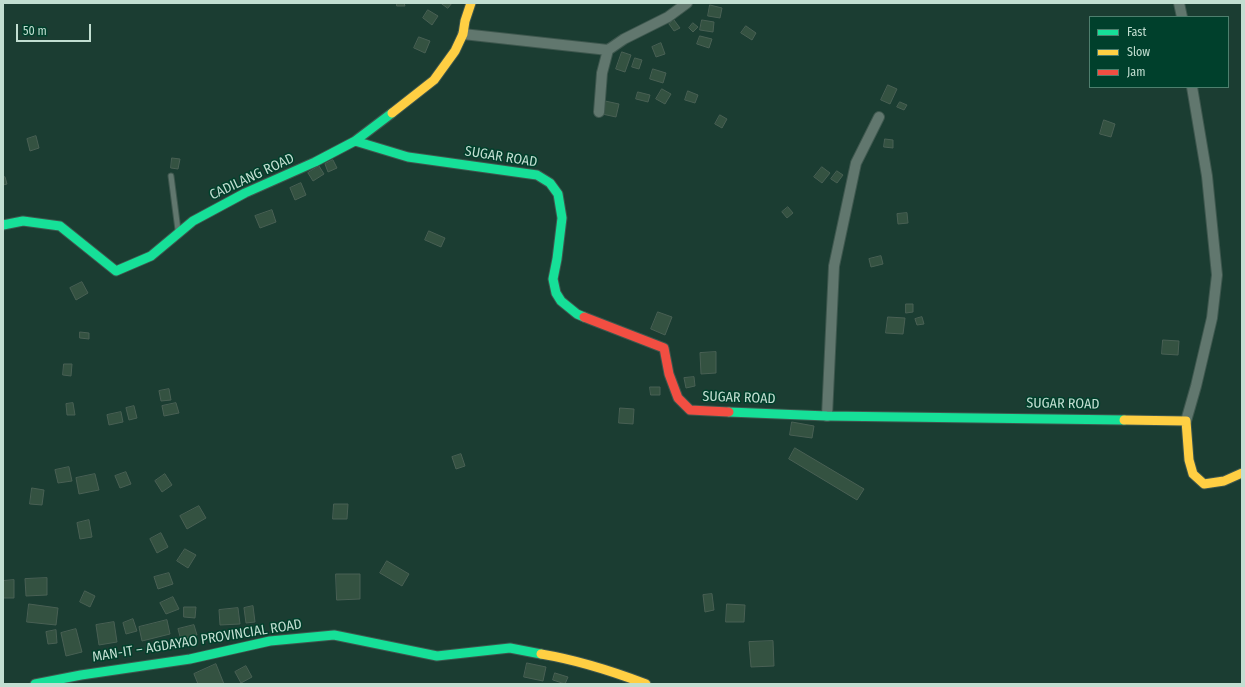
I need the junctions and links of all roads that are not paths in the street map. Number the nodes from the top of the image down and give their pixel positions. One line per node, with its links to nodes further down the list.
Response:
1 (471, 3): 5 (street, CADILANG ROAD)
2 (687, 3): 6 (street)
3 (1179, 3): 4 (street)
4 (1182, 16)
5 (463, 34): 6 (street); 10 (street, CADILANG ROAD)
6 (608, 50): 8 (street)
7 (1192, 88): 15 (street)
8 (599, 112)
9 (879, 117): 14 (street)
10 (355, 141): 13 (street, CADILANG ROAD); 14 (street, SUGAR ROAD)
11 (171, 176): 13 (lane)
12 (3, 225): 13 (street, CADILANG ROAD)
13 (178, 233)
14 (827, 416): 15 (street, SUGAR ROAD)
15 (1186, 421): 16 (street)
16 (1242, 473)
17 (34, 684): 18 (street, MAN-IT – AGDAYAO PROVINCIAL ROAD)
18 (646, 684)

